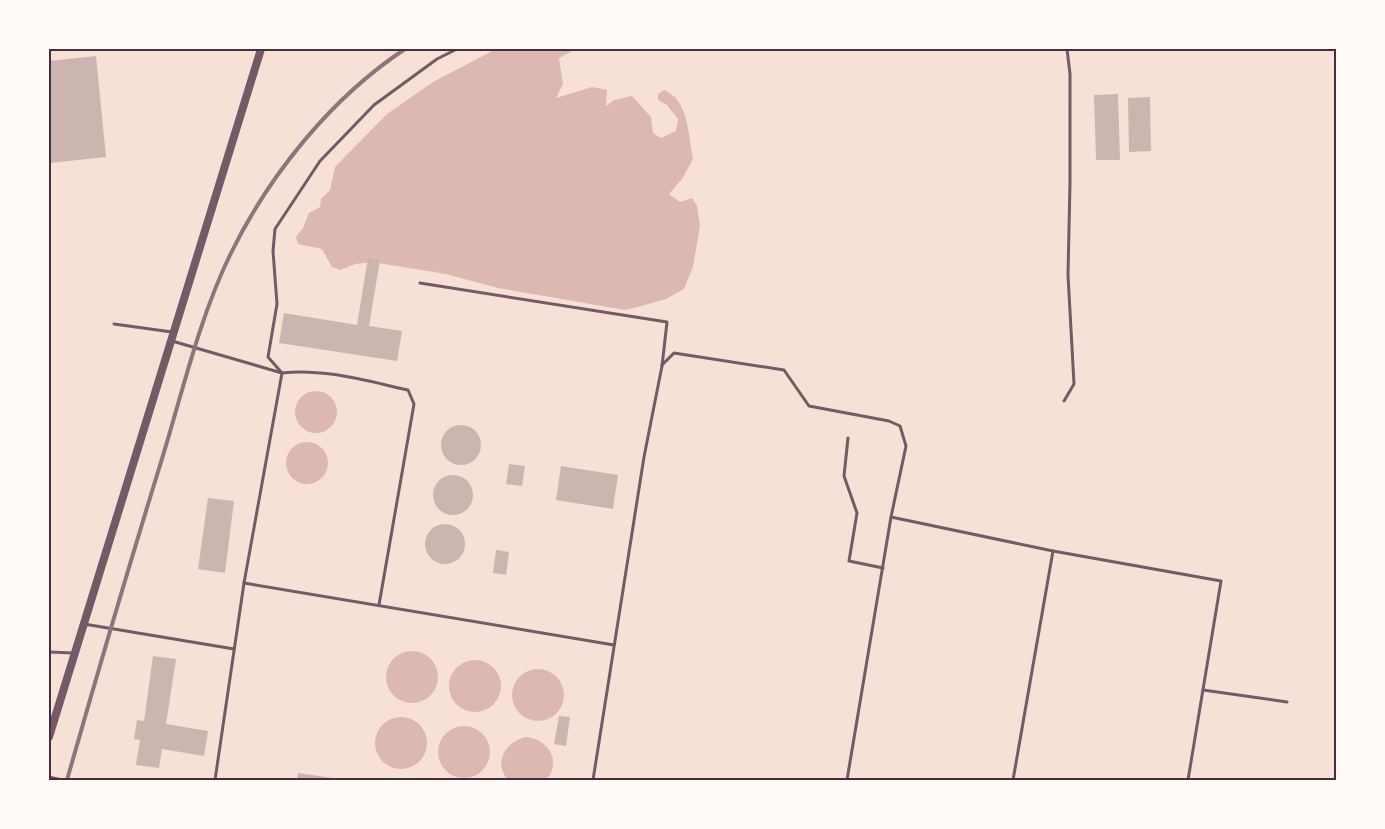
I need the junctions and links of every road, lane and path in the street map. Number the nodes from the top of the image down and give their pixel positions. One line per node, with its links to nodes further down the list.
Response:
1 (261, 49): 6 (street)
2 (457, 49): 8 (lane)
3 (1067, 49): 9 (lane)
4 (420, 283): 7 (lane)
5 (114, 324): 6 (lane)
6 (171, 336): 8 (lane); 16 (street)
7 (662, 366): 11 (lane); 17 (lane)
8 (282, 373): 14 (lane); 15 (lane)
9 (1064, 400)
10 (848, 438): 13 (lane)
11 (891, 517): 12 (lane); 13 (lane)
12 (1053, 551): 21 (lane); 29 (lane)
13 (883, 568): 28 (lane)
14 (244, 582): 15 (lane); 18 (lane)
15 (379, 605): 17 (lane)
16 (84, 624): 18 (lane); 20 (street)
17 (614, 645): 27 (lane)
18 (234, 649): 26 (lane)
19 (49, 652): 20 (lane)
20 (75, 653): 23 (street)
21 (1203, 690): 22 (lane); 30 (lane)
22 (1287, 702)
23 (49, 737)
24 (49, 777): 25 (lane)
25 (62, 780)
26 (215, 780)
27 (593, 780)
28 (847, 780)
29 (1013, 780)
30 (1188, 780)

